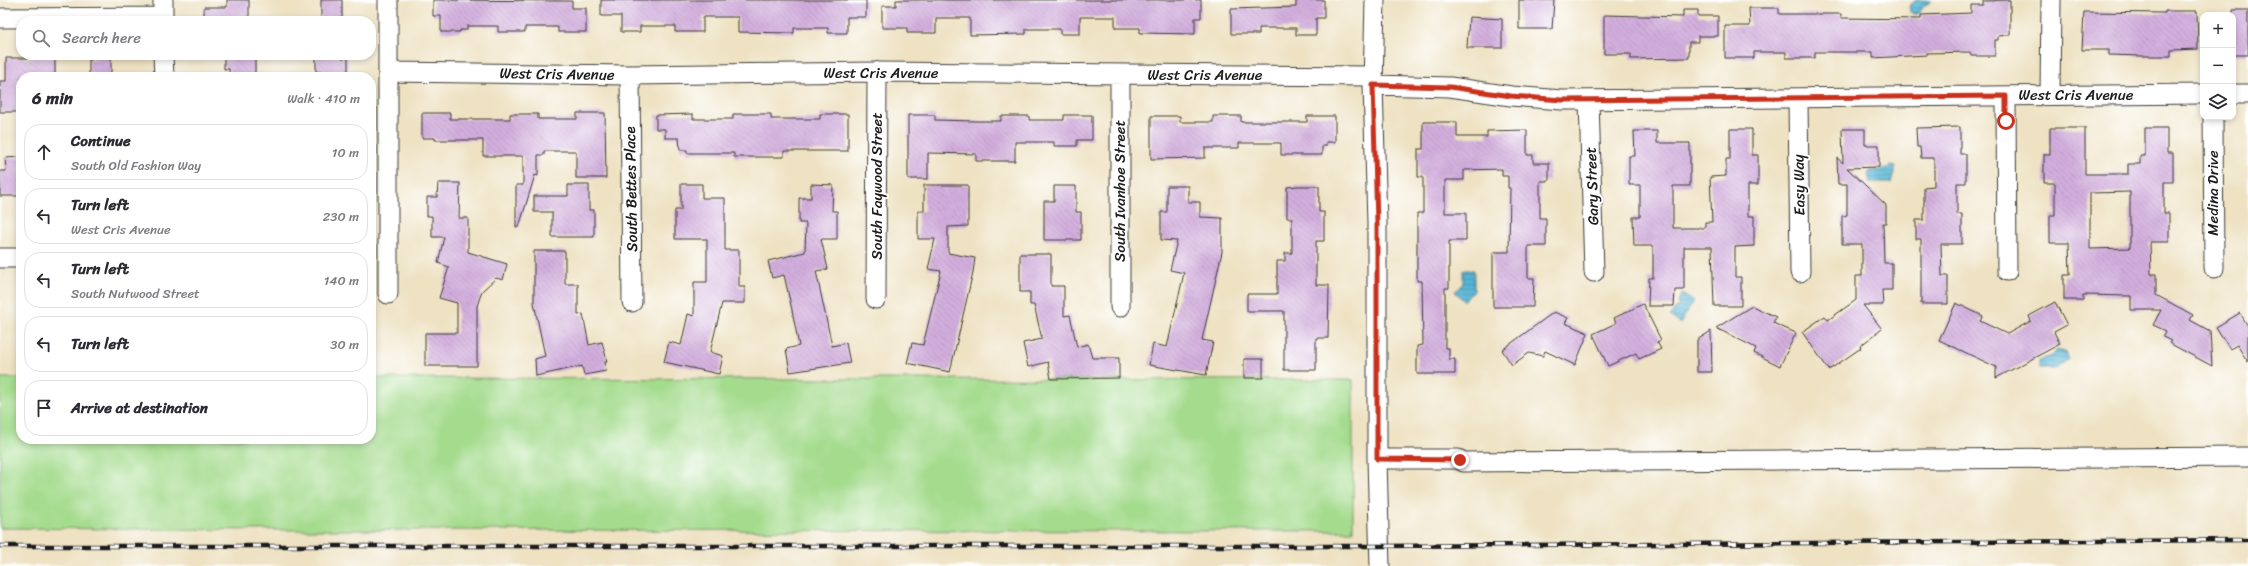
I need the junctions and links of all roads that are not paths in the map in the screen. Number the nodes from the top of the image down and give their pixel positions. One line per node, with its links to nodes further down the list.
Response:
1 (388, 0): 10 (street)
2 (1375, 0): 14 (street)
3 (2051, 0): 18 (street)
4 (163, 13): 5 (street)
5 (65, 16)
6 (0, 18): 7 (street)
7 (16, 18)
8 (163, 60): 9 (street)
9 (164, 72)
10 (388, 72): 12 (street, West Cris Avenue); 29 (street)
11 (877, 72): 12 (street, West Cris Avenue); 13 (street, West Cris Avenue); 30 (street, South Faywood Street)
12 (630, 75): 31 (street, South Bettes Place)
13 (1120, 75): 14 (street, West Cris Avenue); 32 (street, South Ivanhoe Street)
14 (1373, 80): 21 (street, West Cris Avenue); 34 (street)
15 (2200, 94): 18 (street, West Cris Avenue)
16 (2236, 94): 17 (street)
17 (2248, 94)
18 (2050, 95): 19 (street, West Cris Avenue)
19 (2006, 96): 20 (street, West Cris Avenue); 26 (street)
20 (1798, 98): 21 (street, West Cris Avenue); 28 (street, Easy Way)
21 (1589, 100): 27 (street, Gary Street)
22 (2213, 120): 25 (street, Medina Drive)
23 (0, 258): 24 (street)
24 (16, 258)
25 (2214, 268)
26 (2007, 271)
27 (1594, 272)
28 (1800, 272)
29 (388, 294)
30 (876, 299)
31 (632, 302)
32 (1120, 307)
33 (2248, 458): 34 (street)
34 (1377, 459): 35 (street)
35 (1380, 566)

